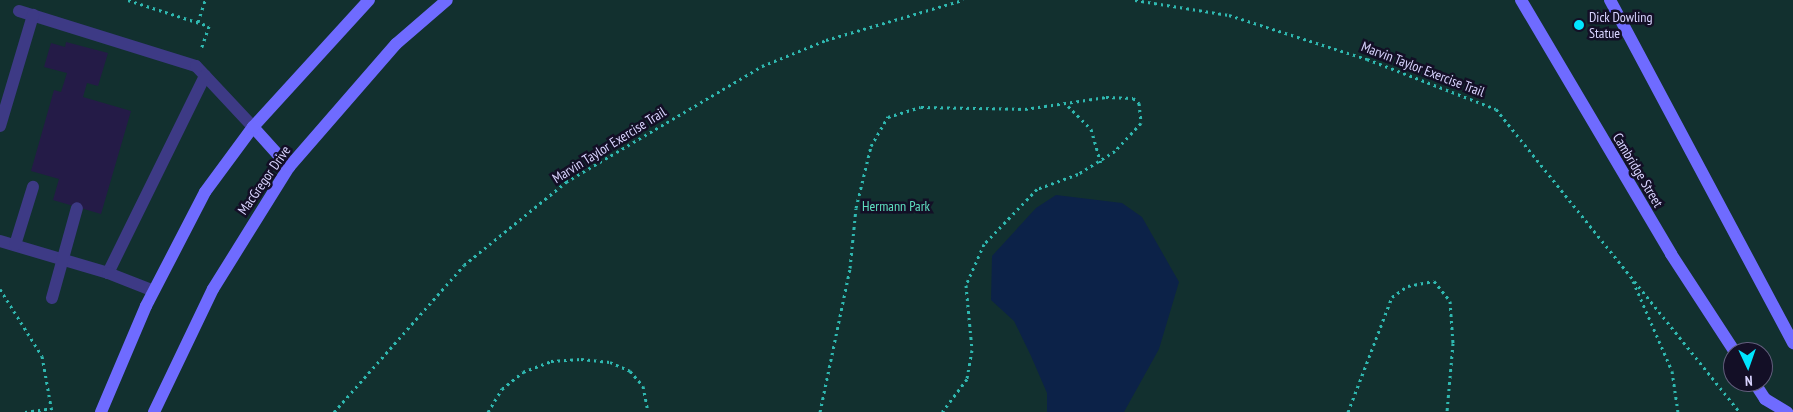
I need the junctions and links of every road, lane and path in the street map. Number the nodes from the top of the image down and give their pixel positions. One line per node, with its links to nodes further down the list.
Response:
1 (128, 0): 11 (path)
2 (205, 0): 11 (path)
3 (369, 0): 16 (main road)
4 (448, 0): 18 (main road, MacGregor Drive)
5 (963, 0): 36 (path, Marvin Taylor Exercise Trail)
6 (1135, 0): 25 (path, Marvin Taylor Exercise Trail)
7 (1521, 0): 29 (main road, Cambridge Street)
8 (1610, 0): 30 (main road)
9 (19, 10): 10 (lane)
10 (33, 15): 12 (lane); 15 (lane)
11 (198, 22): 12 (path)
12 (196, 66): 13 (lane)
13 (205, 76): 16 (lane); 24 (lane)
14 (1068, 106): 17 (path); 17 (path); 39 (path)
15 (0, 126)
16 (253, 127): 18 (main road); 27 (main road)
17 (1101, 163): 40 (path)
18 (288, 167): 35 (main road, MacGregor Drive)
19 (33, 186): 22 (lane)
20 (77, 208): 23 (lane)
21 (0, 241): 22 (lane)
22 (15, 245): 23 (lane)
23 (62, 260): 24 (lane); 28 (lane)
24 (108, 274): 27 (lane)
25 (1630, 275): 43 (path, Marvin Taylor Exercise Trail); 44 (path, Marvin Taylor Exercise Trail)
26 (0, 290): 32 (path)
27 (154, 292): 34 (main road)
28 (52, 298)
29 (1728, 342)
30 (1793, 343)
31 (1760, 392): 45 (main road)
32 (52, 410): 33 (path)
33 (25, 412)
34 (101, 412)
35 (154, 412)
36 (334, 412)
37 (488, 412): 38 (path)
38 (648, 412)
39 (820, 412)
40 (942, 412)
41 (1348, 412): 42 (path)
42 (1447, 412)
43 (1678, 412)
44 (1740, 412)
45 (1787, 412)

